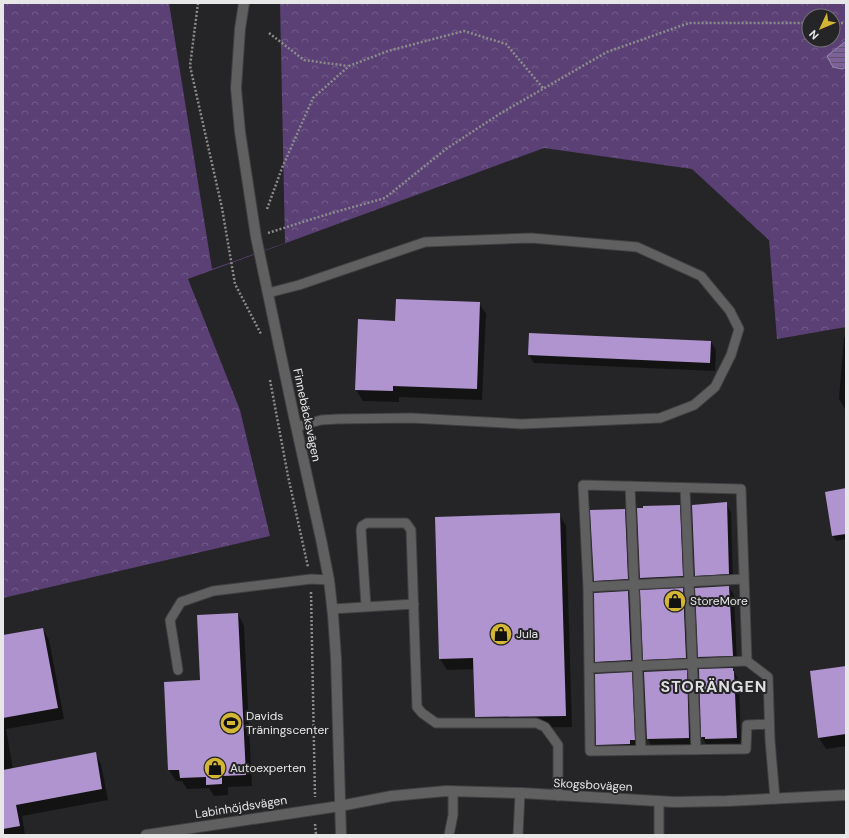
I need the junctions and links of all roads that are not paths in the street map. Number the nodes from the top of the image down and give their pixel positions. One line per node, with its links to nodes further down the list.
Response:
1 (244, 3): 2 (street, Finnebäcksvägen)
2 (268, 293): 3 (street, Finnebäcksvägen); 3 (lane)
3 (296, 427): 7 (street, Finnebäcksvägen)
4 (630, 486): 5 (lane); 9 (lane); 10 (lane)
5 (685, 488): 6 (lane); 8 (lane)
6 (744, 579): 8 (lane); 14 (lane)
7 (329, 580): 13 (street, Finnebäcksvägen); 18 (lane)
8 (689, 582): 9 (lane); 15 (lane)
9 (634, 585): 10 (lane); 16 (lane)
10 (588, 587): 17 (lane)
11 (414, 604): 12 (lane); 12 (lane); 25 (lane)
12 (366, 606): 13 (lane)
13 (332, 609): 28 (street, Finnebäcksvägen)
14 (747, 662): 15 (lane); 19 (lane)
15 (692, 664): 16 (lane); 21 (lane)
16 (638, 666): 17 (lane); 20 (lane)
17 (589, 668): 20 (lane)
18 (178, 670)
19 (770, 724): 21 (lane); 26 (lane)
20 (642, 750): 21 (lane)
21 (696, 750)
22 (453, 791): 23 (street, Skogsbovägen); 28 (street, Skogsbovägen); 31 (lane)
23 (520, 793): 25 (street, Skogsbovägen); 32 (lane)
24 (846, 795): 26 (street, Skogsbovägen)
25 (558, 796): 27 (street, Skogsbovägen)
26 (775, 799): 27 (street, Skogsbovägen)
27 (660, 801): 33 (lane)
28 (340, 806): 29 (street, Labinhöjdsvägen); 30 (street, Finnebäcksvägen)
29 (146, 835)
30 (341, 835)
31 (449, 835)
32 (518, 835)
33 (659, 835)

